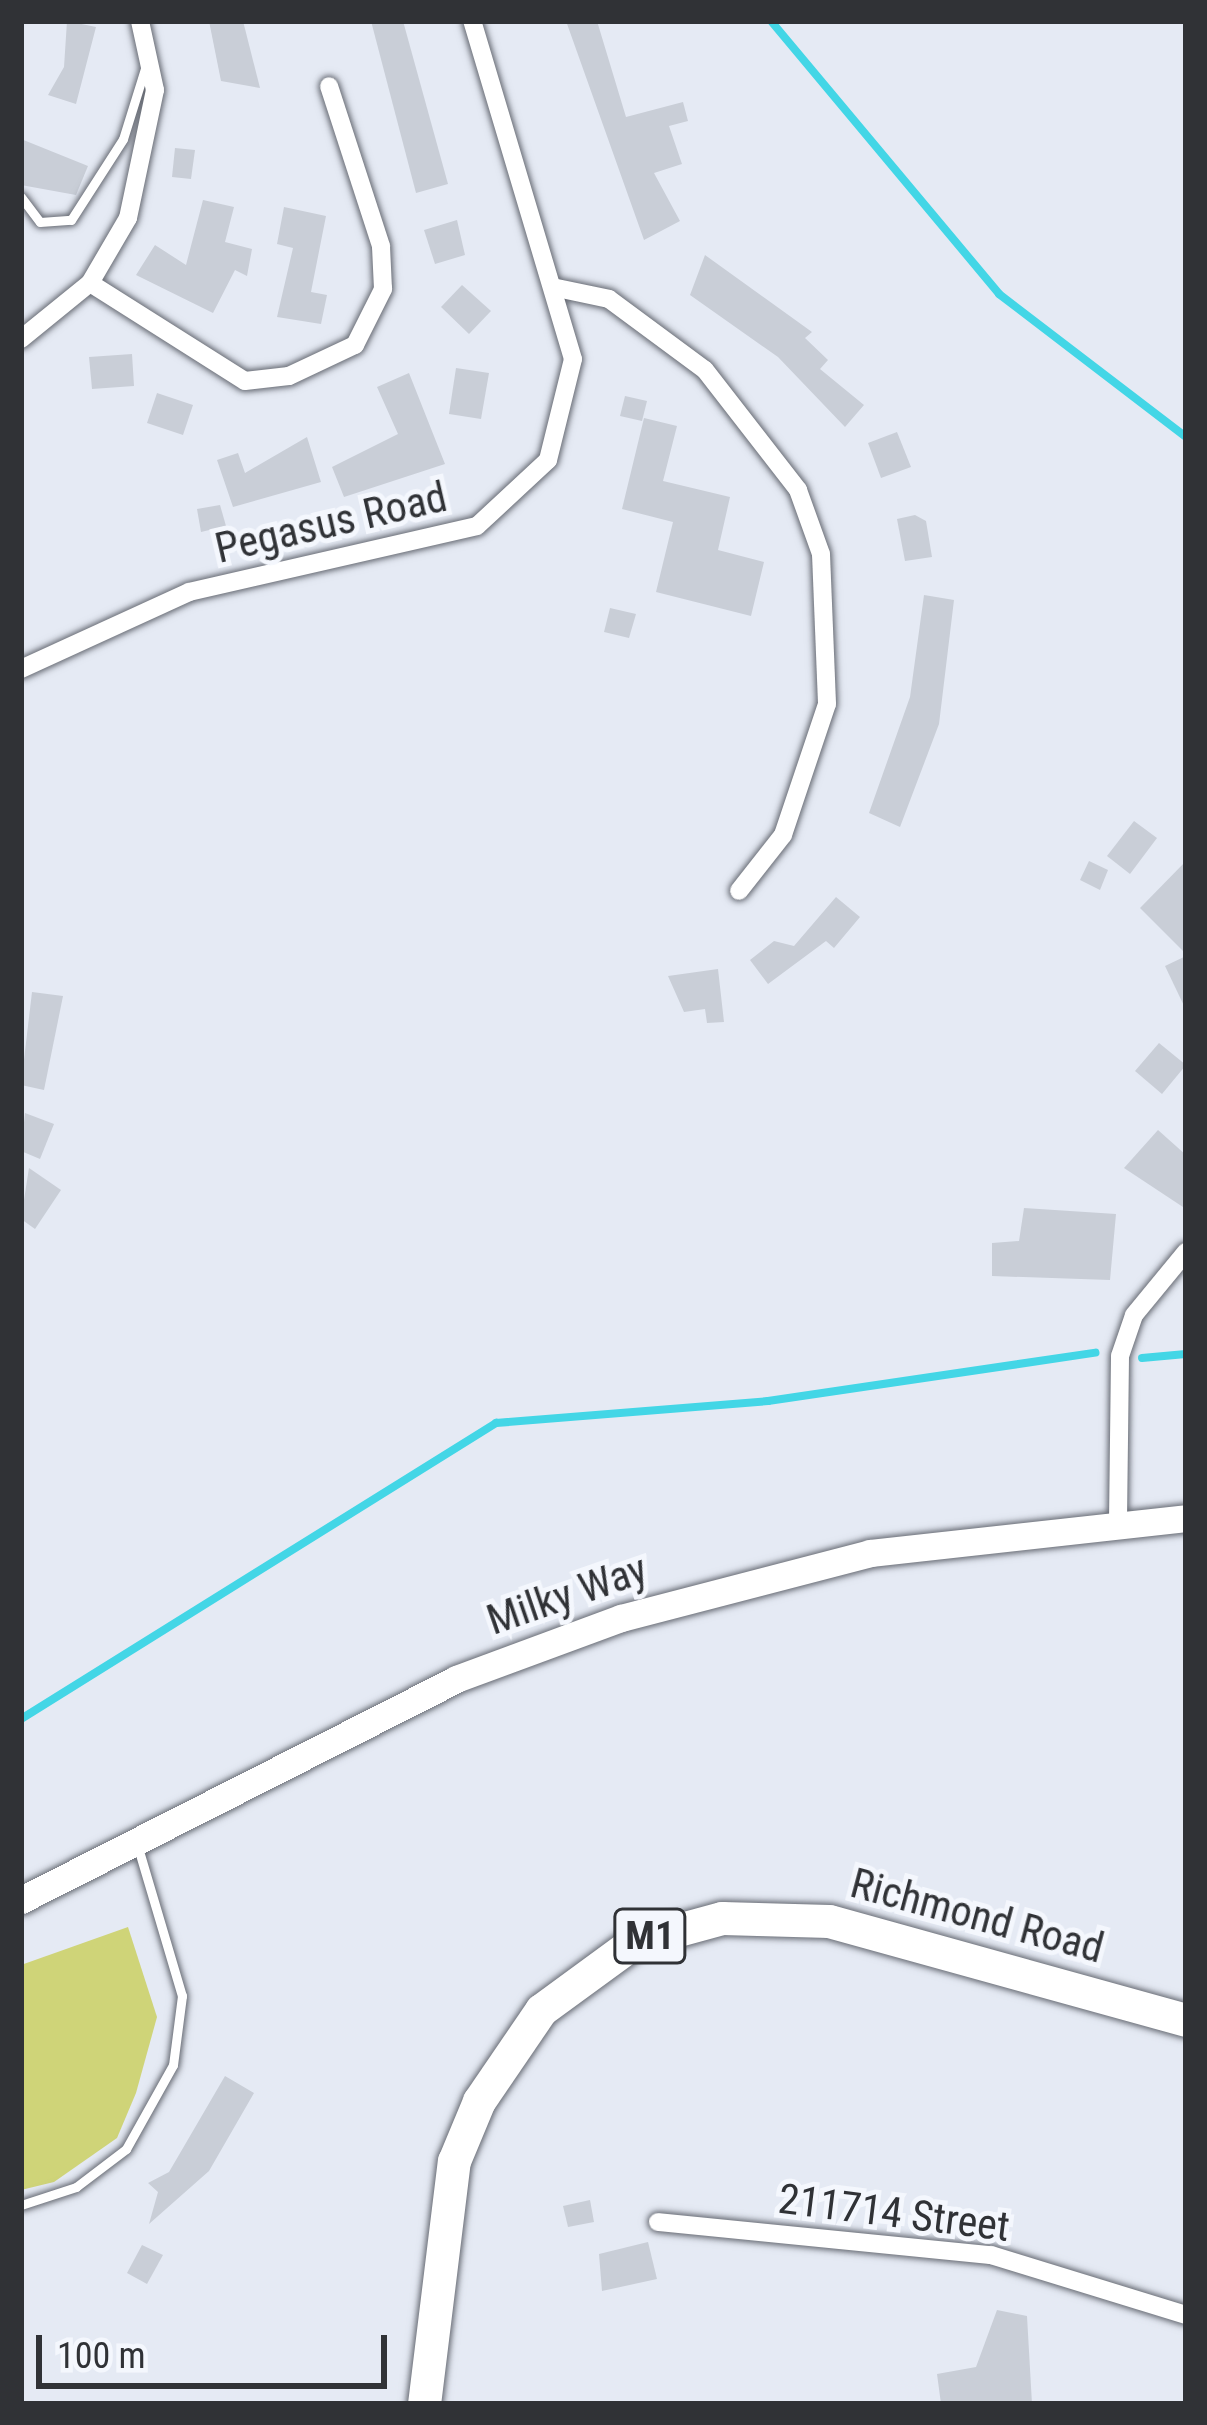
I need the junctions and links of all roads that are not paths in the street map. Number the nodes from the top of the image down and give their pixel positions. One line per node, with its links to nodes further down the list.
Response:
1 (140, 21): 3 (street)
2 (472, 21): 7 (street, Pegasus Road)
3 (148, 58): 5 (lane); 6 (street)
4 (329, 86): 6 (street)
5 (21, 196)
6 (90, 283): 8 (street)
7 (557, 288): 9 (street, Pegasus Road); 10 (street)
8 (21, 339)
9 (21, 669)
10 (739, 892)
11 (1186, 1252): 13 (street)
12 (1186, 1518): 13 (street, Milky Way)
13 (1118, 1521): 14 (street, Milky Way)
14 (135, 1842): 15 (street, Milky Way); 17 (lane)
15 (21, 1900)
16 (1186, 2020): 20 (highway, Richmond Road / M1)
17 (21, 2205)
18 (658, 2222): 19 (street, 211714 Street)
19 (1186, 2315)
20 (424, 2404)

